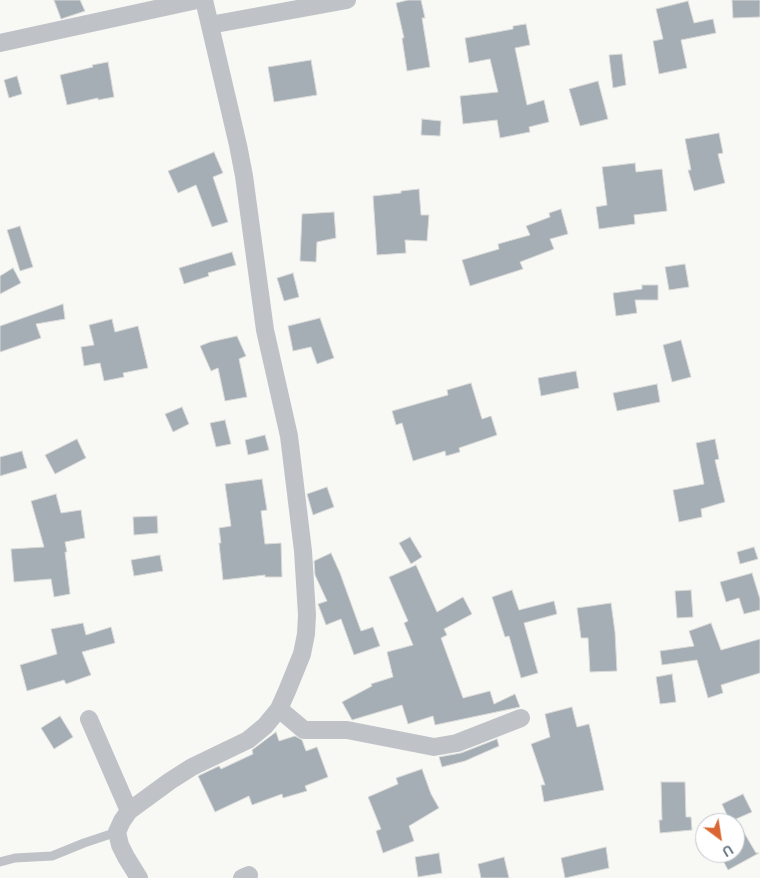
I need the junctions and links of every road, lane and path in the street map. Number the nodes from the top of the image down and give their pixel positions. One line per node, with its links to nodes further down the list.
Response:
1 (197, 0): 5 (street)
2 (204, 0): 4 (street)
3 (347, 0): 4 (street)
4 (210, 25): 6 (street)
5 (0, 43)
6 (278, 709): 7 (street); 9 (street)
7 (521, 718)
8 (89, 719): 9 (street)
9 (129, 811): 10 (street)
10 (117, 832): 11 (lane); 12 (street)
11 (0, 862)
12 (139, 878)

